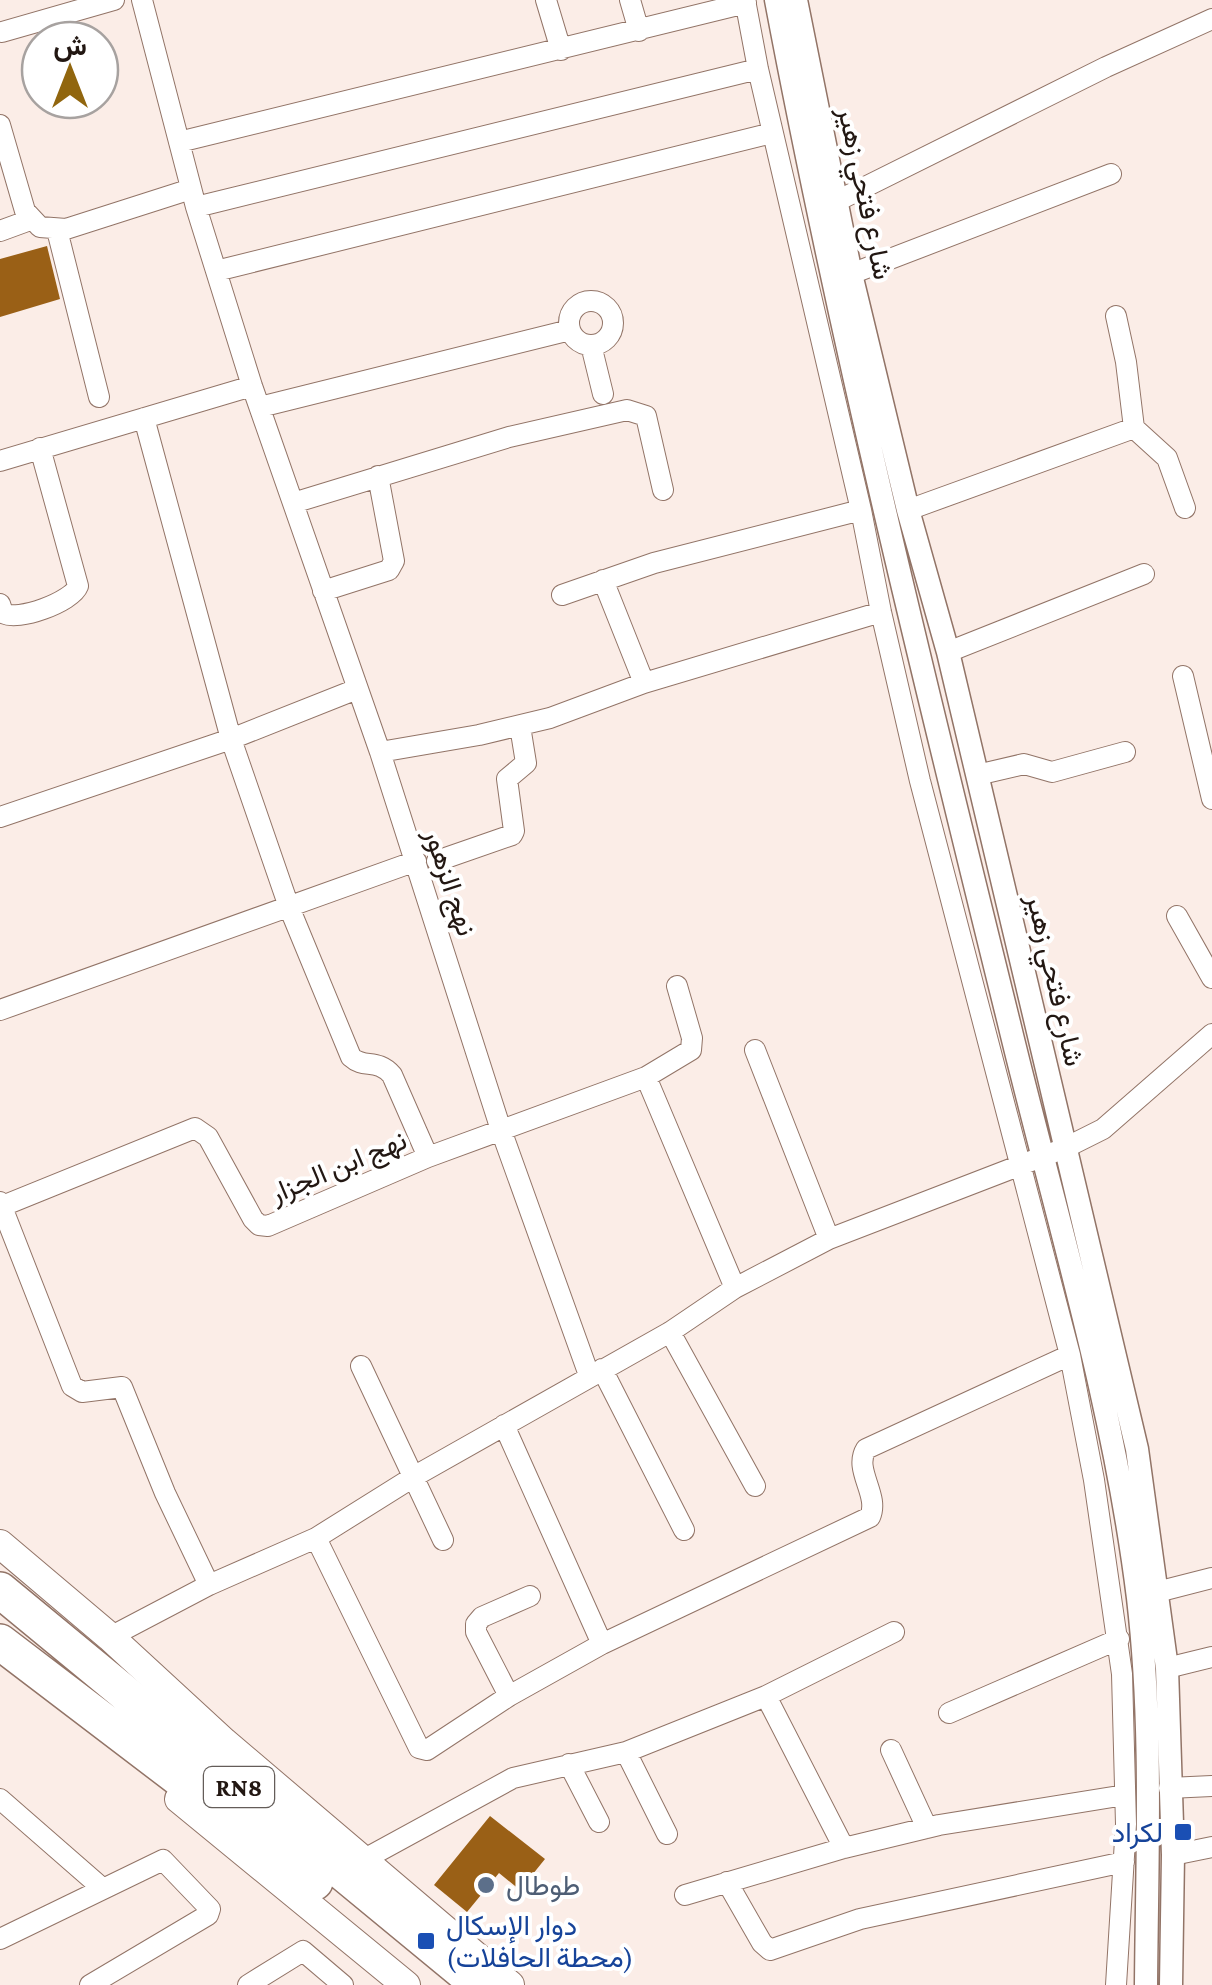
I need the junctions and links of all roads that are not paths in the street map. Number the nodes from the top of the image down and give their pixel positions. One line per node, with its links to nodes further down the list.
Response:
1 (114, 0): 10 (street)
2 (142, 0): 15 (street, نهج الزهور)
3 (546, 0): 11 (street)
4 (630, 0): 9 (street)
5 (776, 0): 70 (street, شارع فتحي زهير)
6 (796, 0): 18 (street, شارع فتحي زهير)
7 (746, 2): 9 (street); 12 (street)
8 (1212, 18): 18 (street)
9 (638, 31): 11 (street)
10 (0, 37)
11 (561, 50): 15 (street)
12 (758, 70): 14 (street); 17 (street)
13 (0, 125): 19 (street)
14 (772, 132): 22 (street); 39 (street)
15 (179, 142): 17 (street, نهج الزهور)
16 (1111, 174): 23 (street)
17 (194, 198): 20 (street); 22 (street, نهج الزهور)
18 (837, 201): 23 (street, شارع فتحي زهير)
19 (30, 220): 20 (street); 21 (street)
20 (57, 230): 29 (street)
21 (0, 231)
22 (216, 271): 27 (street, نهج الزهور)
23 (852, 274): 40 (street, شارع فتحي زهير)
24 (1116, 316): 32 (street)
25 (570, 330): 26 (street); 26 (street); 30 (street)
26 (590, 345): 28 (street)
27 (252, 386): 30 (street, نهج الزهور); 31 (street)
28 (603, 394)
29 (100, 397)
30 (260, 407): 37 (street, نهج الزهور)
31 (144, 418): 33 (street); 52 (street)
32 (1134, 428): 38 (street); 40 (street)
33 (40, 448): 34 (street); 45 (street)
34 (0, 460)
35 (378, 476): 36 (street); 37 (street); 43 (street)
36 (664, 490)
37 (294, 503): 43 (street, نهج الزهور)
38 (1185, 508)
39 (861, 510): 42 (street); 46 (street)
40 (908, 510): 47 (street, شارع فتحي زهير)
41 (1144, 574): 47 (street)
42 (603, 580): 44 (street); 49 (street)
43 (323, 592): 50 (street, نهج الزهور)
44 (562, 595)
45 (0, 604)
46 (881, 612): 49 (street); 70 (street)
47 (948, 652): 55 (street, شارع فتحي زهير)
48 (1182, 676): 56 (street)
49 (644, 684): 51 (street)
50 (357, 690): 52 (street); 53 (street, نهج الزهور)
51 (520, 726): 53 (street); 58 (street)
52 (230, 739): 57 (street); 59 (street)
53 (380, 752): 58 (street, نهج الزهور)
54 (1124, 752): 55 (street)
55 (977, 774): 68 (street, شارع فتحي زهير)
56 (1212, 798)
57 (0, 817)
58 (427, 861): 59 (street); 67 (street, نهج الزهور)
59 (289, 907): 63 (street); 69 (street)
60 (1177, 916): 61 (street)
61 (1212, 978)
62 (677, 986): 66 (street, نهج ابن الجزار)
63 (0, 1010)
64 (1212, 1034): 68 (street)
65 (756, 1050): 72 (street)
66 (646, 1078): 67 (street, نهج ابن الجزار); 73 (street)
67 (501, 1130): 69 (street, نهج ابن الجزار); 77 (street, نهج الزهور)
68 (1065, 1148): 70 (street); 89 (street, شارع فتحي زهير)
69 (428, 1156): 71 (street, نهج ابن الجزار)
70 (1032, 1160): 72 (street); 75 (street); 132 (street, شارع فتحي زهير)
71 (1, 1205): 87 (street)
72 (829, 1240): 73 (street)
73 (736, 1288): 74 (street)
74 (670, 1332): 77 (street); 80 (street)
75 (1070, 1355): 94 (street); 96 (street)
76 (361, 1366): 79 (street)
77 (596, 1372): 78 (street); 81 (street, نهج الزهور)
78 (504, 1425): 79 (street); 96 (street)
79 (415, 1476): 82 (street); 83 (street)
80 (755, 1486)
81 (684, 1530)
82 (316, 1538): 87 (street); 100 (street)
83 (443, 1540)
84 (0, 1544): 93 (main road)
85 (0, 1562): 110 (highway)
86 (1212, 1578): 89 (street)
87 (209, 1585): 93 (street)
88 (0, 1590): 110 (highway, RN8)
89 (1158, 1592): 99 (street, شارع فتحي زهير)
90 (530, 1596): 100 (street)
91 (0, 1620): 119 (highway, RN8)
92 (894, 1632): 101 (street)
93 (110, 1637): 117 (main road)
94 (1118, 1639): 102 (street); 108 (street)
95 (0, 1642): 119 (highway)
96 (602, 1644): 100 (street)
97 (0, 1652): 127 (main road)
98 (1212, 1657): 99 (street)
99 (1167, 1668): 107 (street, شارع فتحي زهير)
100 (509, 1696)
101 (766, 1696): 104 (street); 115 (street)
102 (949, 1714)
103 (891, 1750): 112 (street)
104 (626, 1752): 105 (street); 113 (street)
105 (570, 1764): 111 (street); 117 (street)
106 (1212, 1786): 107 (street)
107 (1169, 1788): 116 (street, شارع فتحي زهير)
108 (1126, 1794): 112 (street); 118 (street)
109 (0, 1798): 121 (street)
110 (257, 1802): 129 (highway, RN8)
111 (600, 1822)
112 (927, 1828): 115 (street)
113 (667, 1834)
114 (1212, 1847): 116 (street)
115 (844, 1848): 120 (street)
116 (1172, 1856): 133 (street, شارع فتحي زهير)
117 (361, 1860): 130 (main road)
118 (1124, 1862): 120 (street); 131 (street)
119 (315, 1882): 128 (highway, RN8)
120 (726, 1882): 122 (street)
121 (102, 1888): 123 (street); 124 (street)
122 (686, 1895)
123 (0, 1939)
124 (90, 1985)
125 (248, 1985): 126 (street)
126 (343, 1985)
127 (406, 1985)
128 (442, 1985)
129 (479, 1985)
130 (510, 1985)
131 (1116, 1985)
132 (1146, 1985)
133 (1171, 1985)

